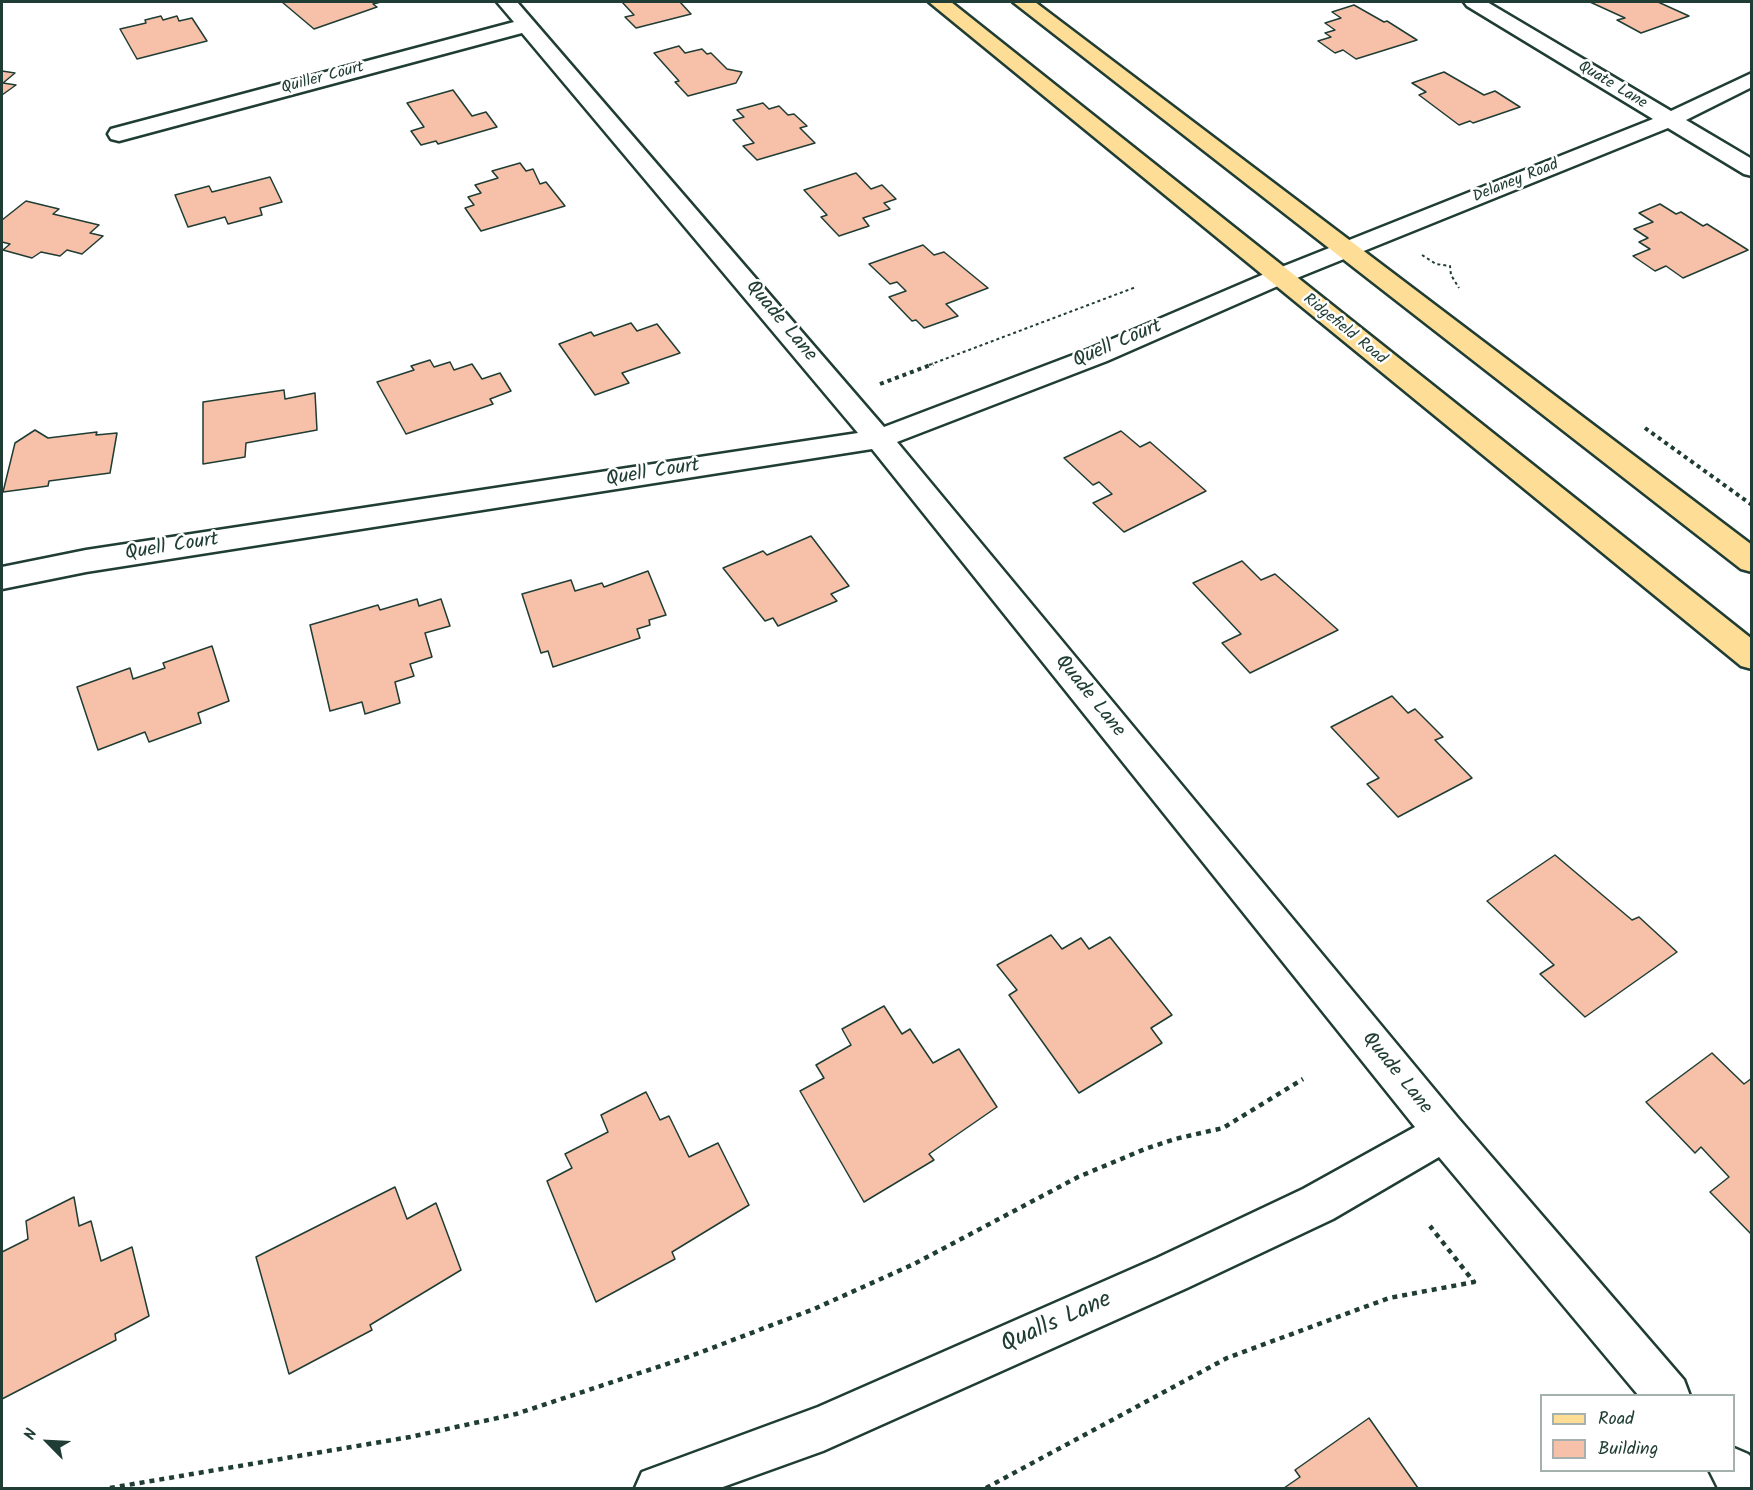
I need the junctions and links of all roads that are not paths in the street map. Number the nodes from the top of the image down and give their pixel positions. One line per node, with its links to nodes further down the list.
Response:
1 (507, 2): 5 (street, Quade Lane)
2 (939, 2): 11 (main road, Ridgefield Road)
3 (1023, 2): 10 (main road)
4 (1474, 2): 7 (street, Quate Lane)
5 (527, 25): 8 (street, Quiller Court); 12 (street, Quade Lane)
6 (1752, 78): 7 (street, Delaney Road)
7 (1669, 120): 9 (street, Quate Lane); 10 (street, Delaney Road)
8 (119, 134)
9 (1752, 169)
10 (1347, 250): 11 (street, Delaney Road); 13 (main road)
11 (1278, 277): 12 (street, Quell Court); 15 (main road, Ridgefield Road)
12 (879, 440): 14 (street, Quell Court); 16 (street, Quade Lane)
13 (1752, 561)
14 (2, 578)
15 (1752, 657)
16 (1444, 1132): 17 (street, Quade Lane); 19 (street, Qualls Lane)
17 (1667, 1394)
18 (1734, 1472): 20 (street)
19 (658, 1488)
20 (1747, 1488)

